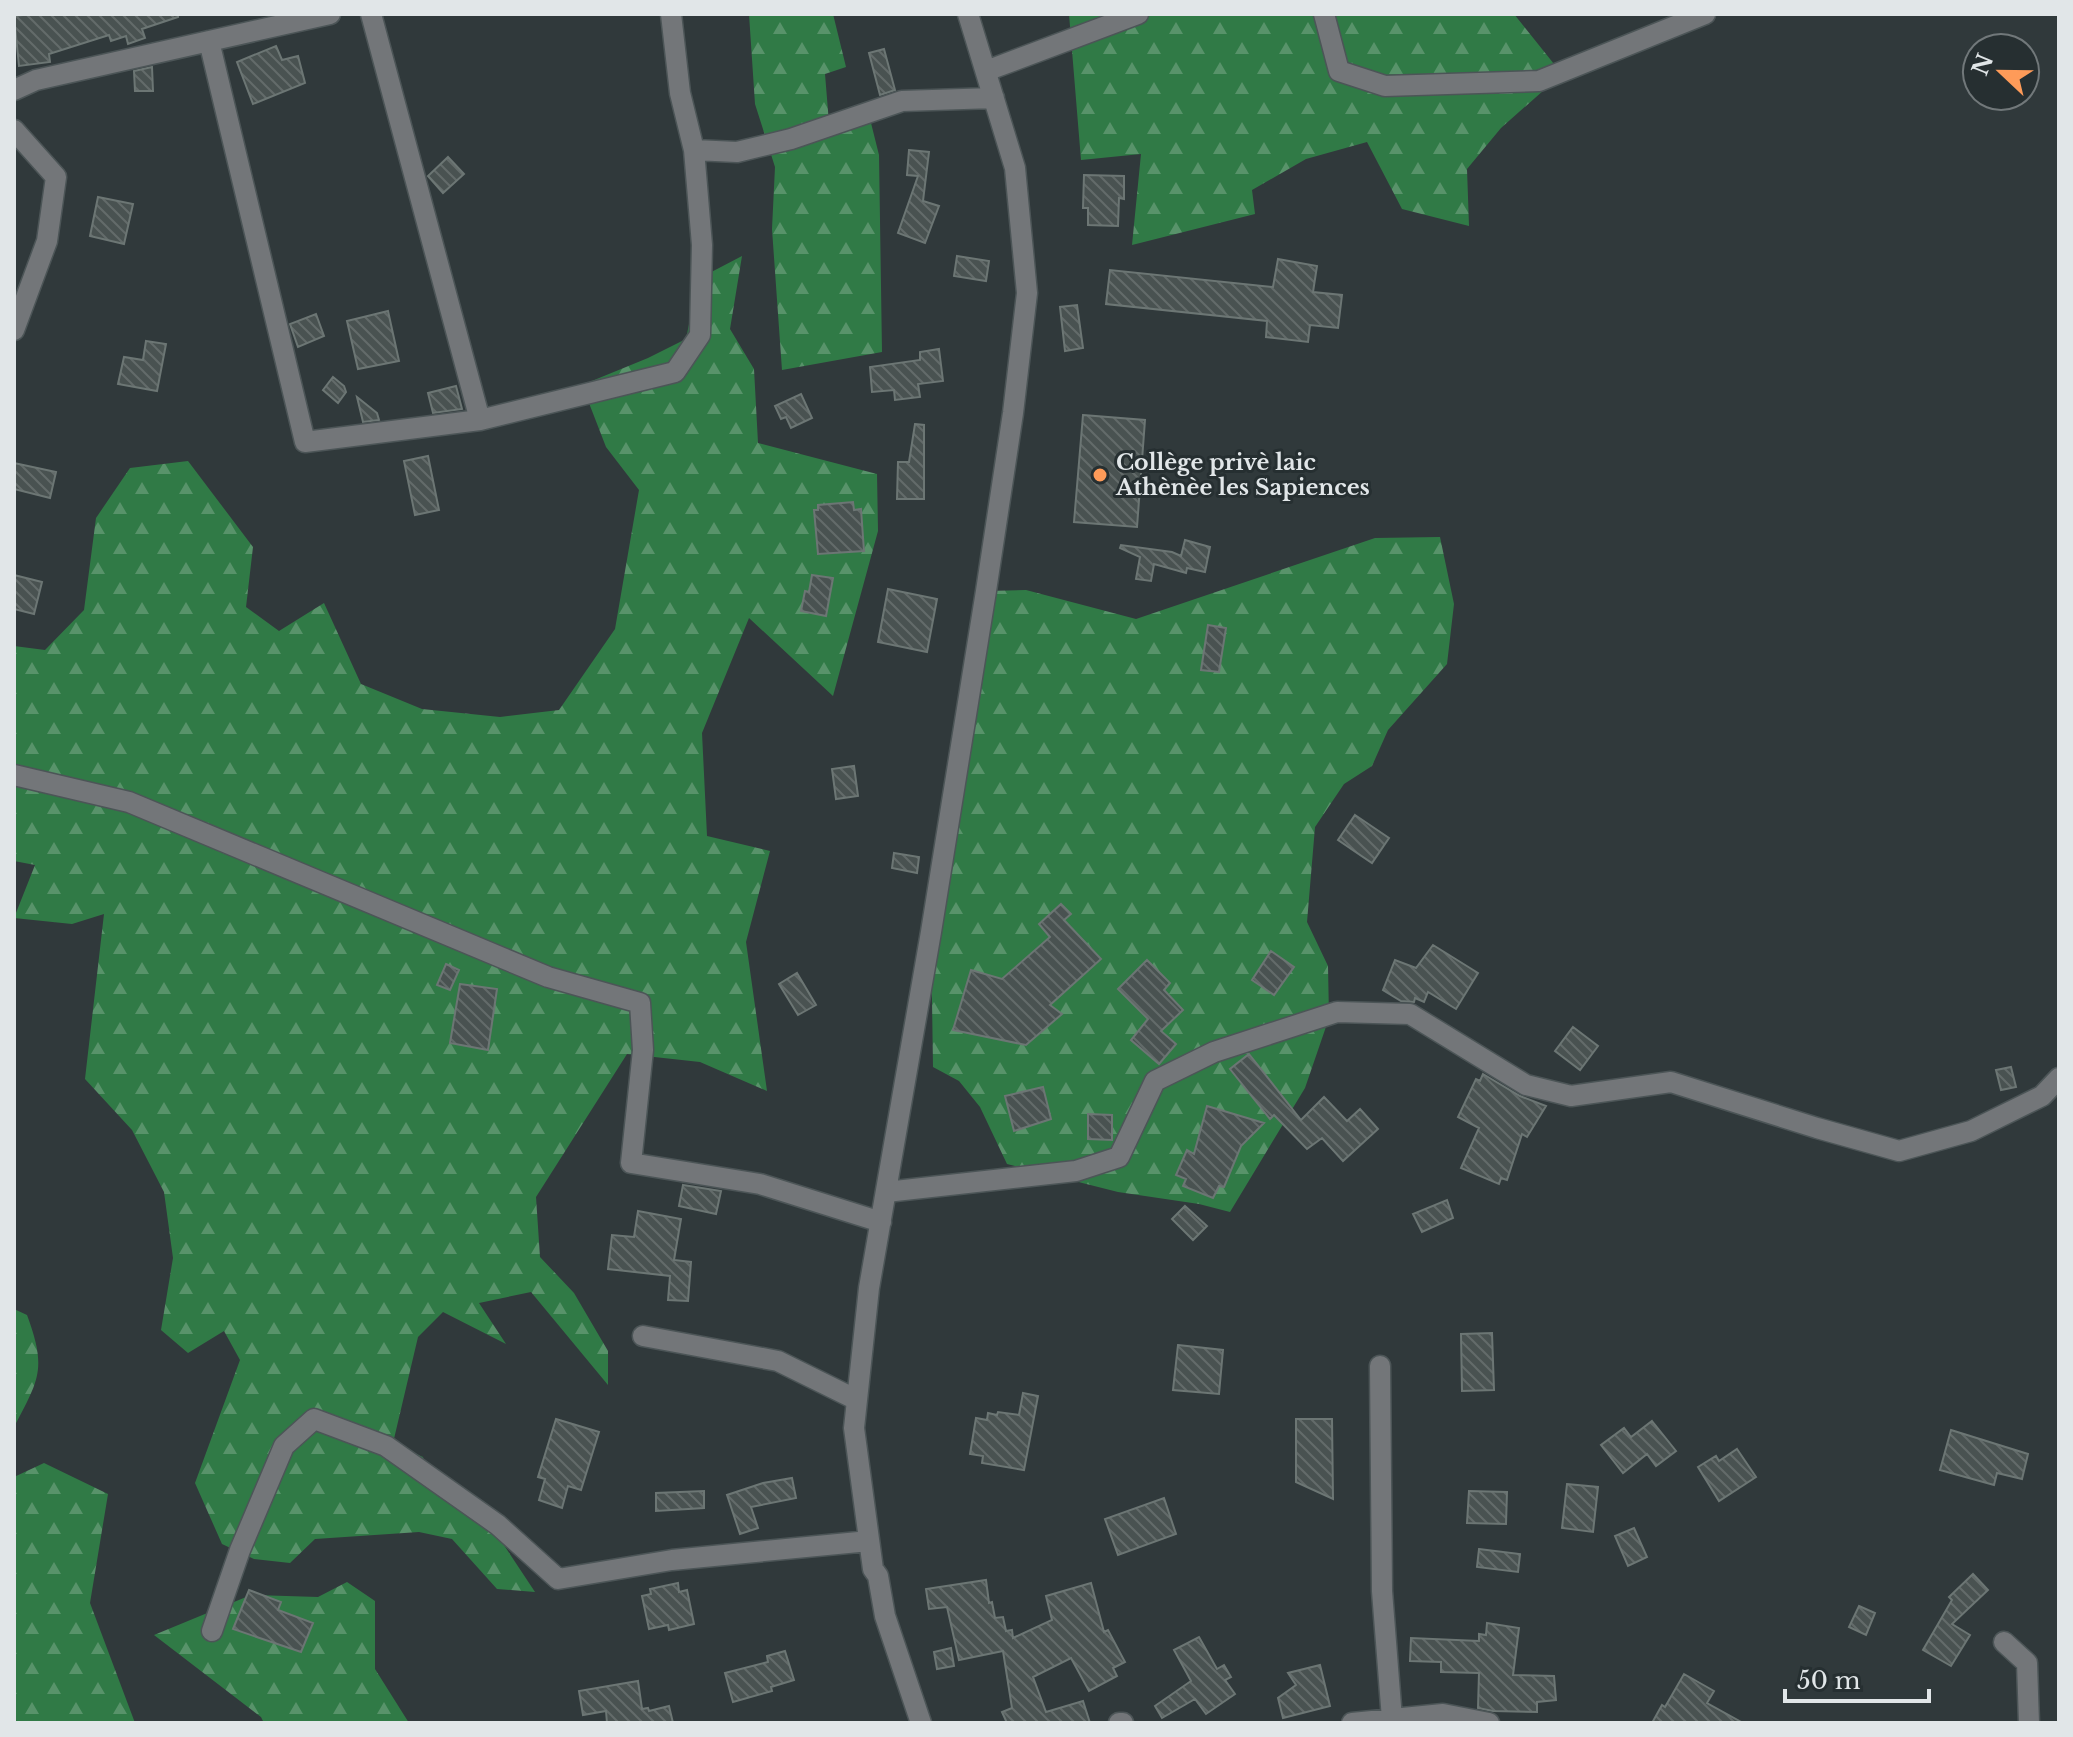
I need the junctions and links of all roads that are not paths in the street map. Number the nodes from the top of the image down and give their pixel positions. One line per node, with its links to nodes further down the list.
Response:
1 (330, 14): 8 (street)
2 (371, 14): 15 (street)
3 (671, 14): 13 (street)
4 (968, 14): 9 (street)
5 (1138, 14): 9 (street)
6 (1324, 14): 7 (street)
7 (1705, 14)
8 (209, 41): 10 (street); 15 (street)
9 (986, 71): 11 (street)
10 (14, 90)
11 (994, 98): 13 (street); 18 (street)
12 (14, 130): 14 (street)
13 (694, 150): 15 (street)
14 (14, 330)
15 (480, 420)
16 (14, 775): 19 (street)
17 (2059, 1078): 18 (street)
18 (886, 1192): 19 (street)
19 (881, 1222): 22 (street)
20 (643, 1336): 22 (street)
21 (1380, 1366): 26 (street)
22 (857, 1400): 23 (street)
23 (869, 1541): 24 (street); 27 (street)
24 (212, 1631)
25 (2004, 1642): 30 (street)
26 (1392, 1719): 28 (street); 29 (street)
27 (921, 1723)
28 (1352, 1723)
29 (1489, 1723)
30 (2029, 1723)

